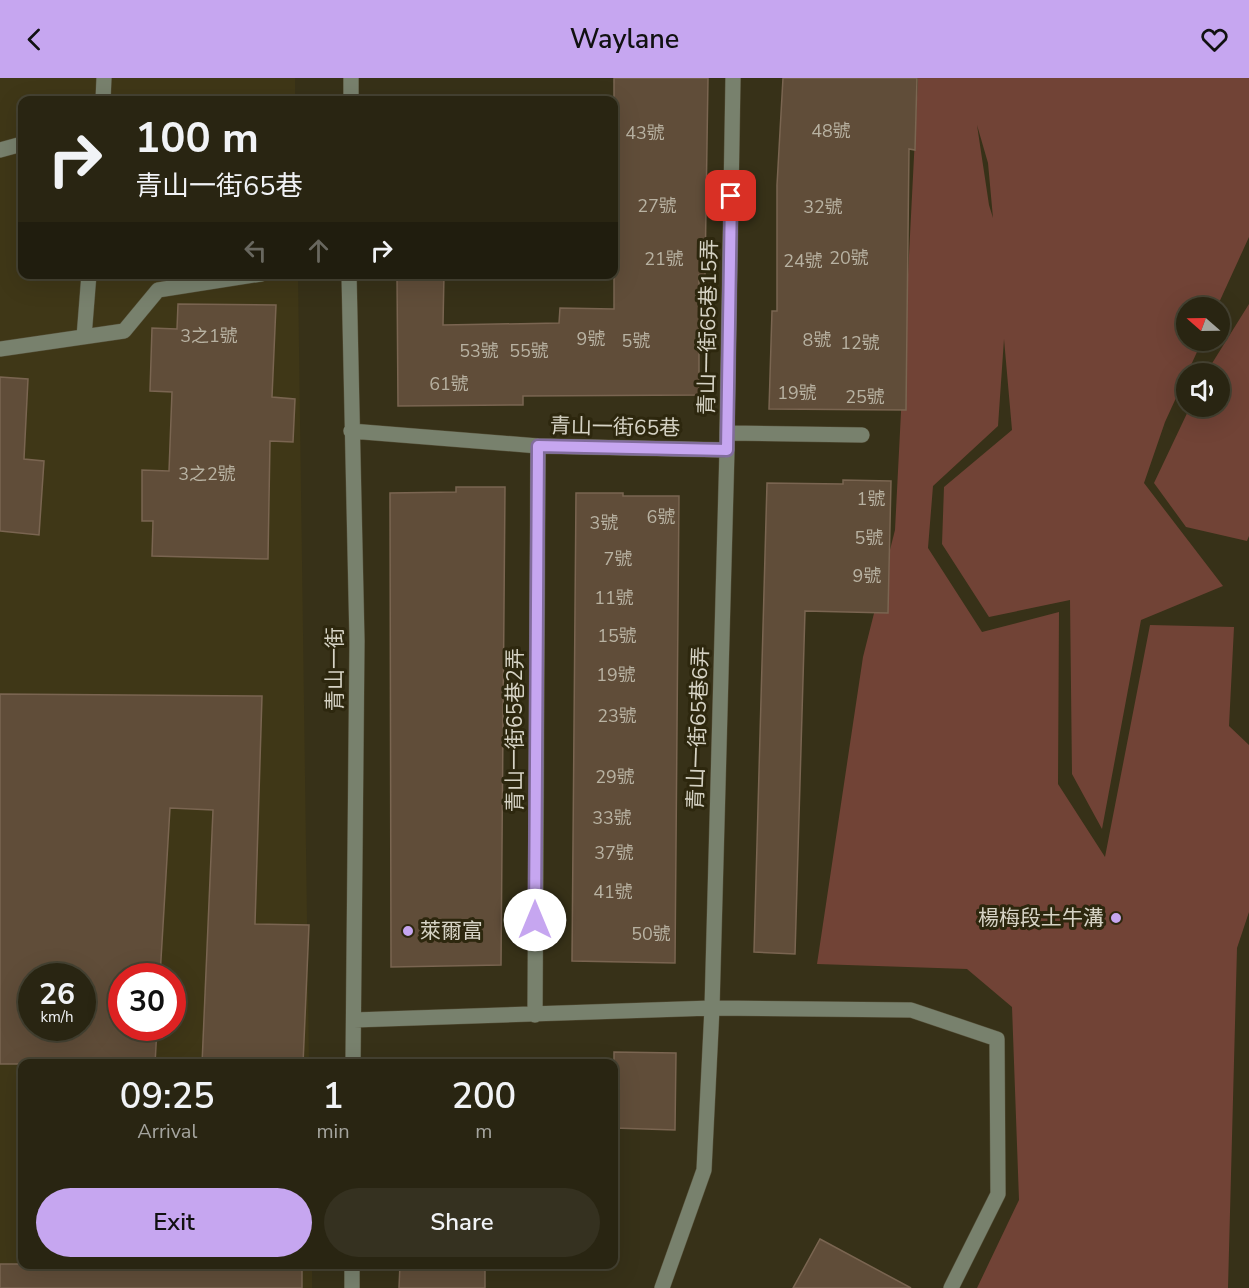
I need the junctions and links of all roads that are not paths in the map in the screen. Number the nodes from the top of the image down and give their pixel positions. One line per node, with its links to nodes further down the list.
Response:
1 (104, 78): 4 (street)
2 (351, 78): 5 (street)
3 (733, 78): 14 (street, 青山一街65巷15弄)
4 (103, 96)
5 (351, 96)
6 (18, 145): 7 (street)
7 (0, 150)
8 (89, 279): 11 (street)
9 (229, 279): 11 (street)
10 (349, 279): 13 (street, 青山一街)
11 (84, 337): 12 (street)
12 (0, 349)
13 (351, 431): 16 (street, 青山一街65巷); 20 (street, 青山一街)
14 (727, 434): 15 (street); 17 (street)
15 (862, 435)
16 (538, 446): 17 (street, 青山一街65巷); 19 (street, 青山一街65巷2弄)
17 (727, 450): 18 (street, 青山一街65巷6弄)
18 (712, 1008): 19 (street); 24 (street, 青山一街65巷6弄); 25 (street)
19 (535, 1015): 20 (street)
20 (354, 1020): 21 (street, 青山一街)
21 (353, 1059)
22 (352, 1269): 23 (street)
23 (351, 1288)
24 (663, 1288)
25 (951, 1288)

